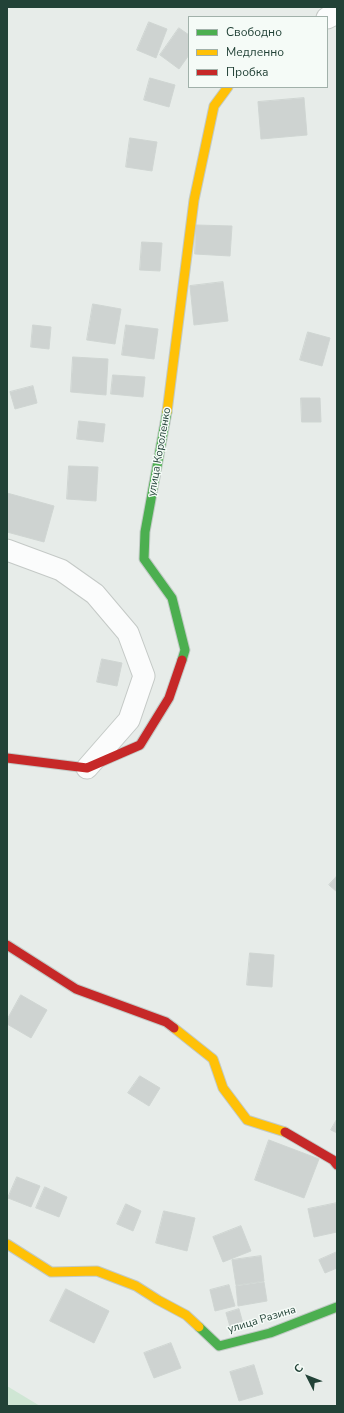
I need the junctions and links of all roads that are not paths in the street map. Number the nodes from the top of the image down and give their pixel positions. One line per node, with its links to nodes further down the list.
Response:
1 (337, 13): 2 (street)
2 (328, 18)
3 (227, 88): 6 (street, улица Короленко)
4 (7, 550): 6 (street)
5 (7, 758): 6 (street)
6 (87, 768)
7 (7, 945): 8 (street)
8 (337, 1164)
9 (7, 1244): 10 (street, улица Разина)
10 (337, 1307)

